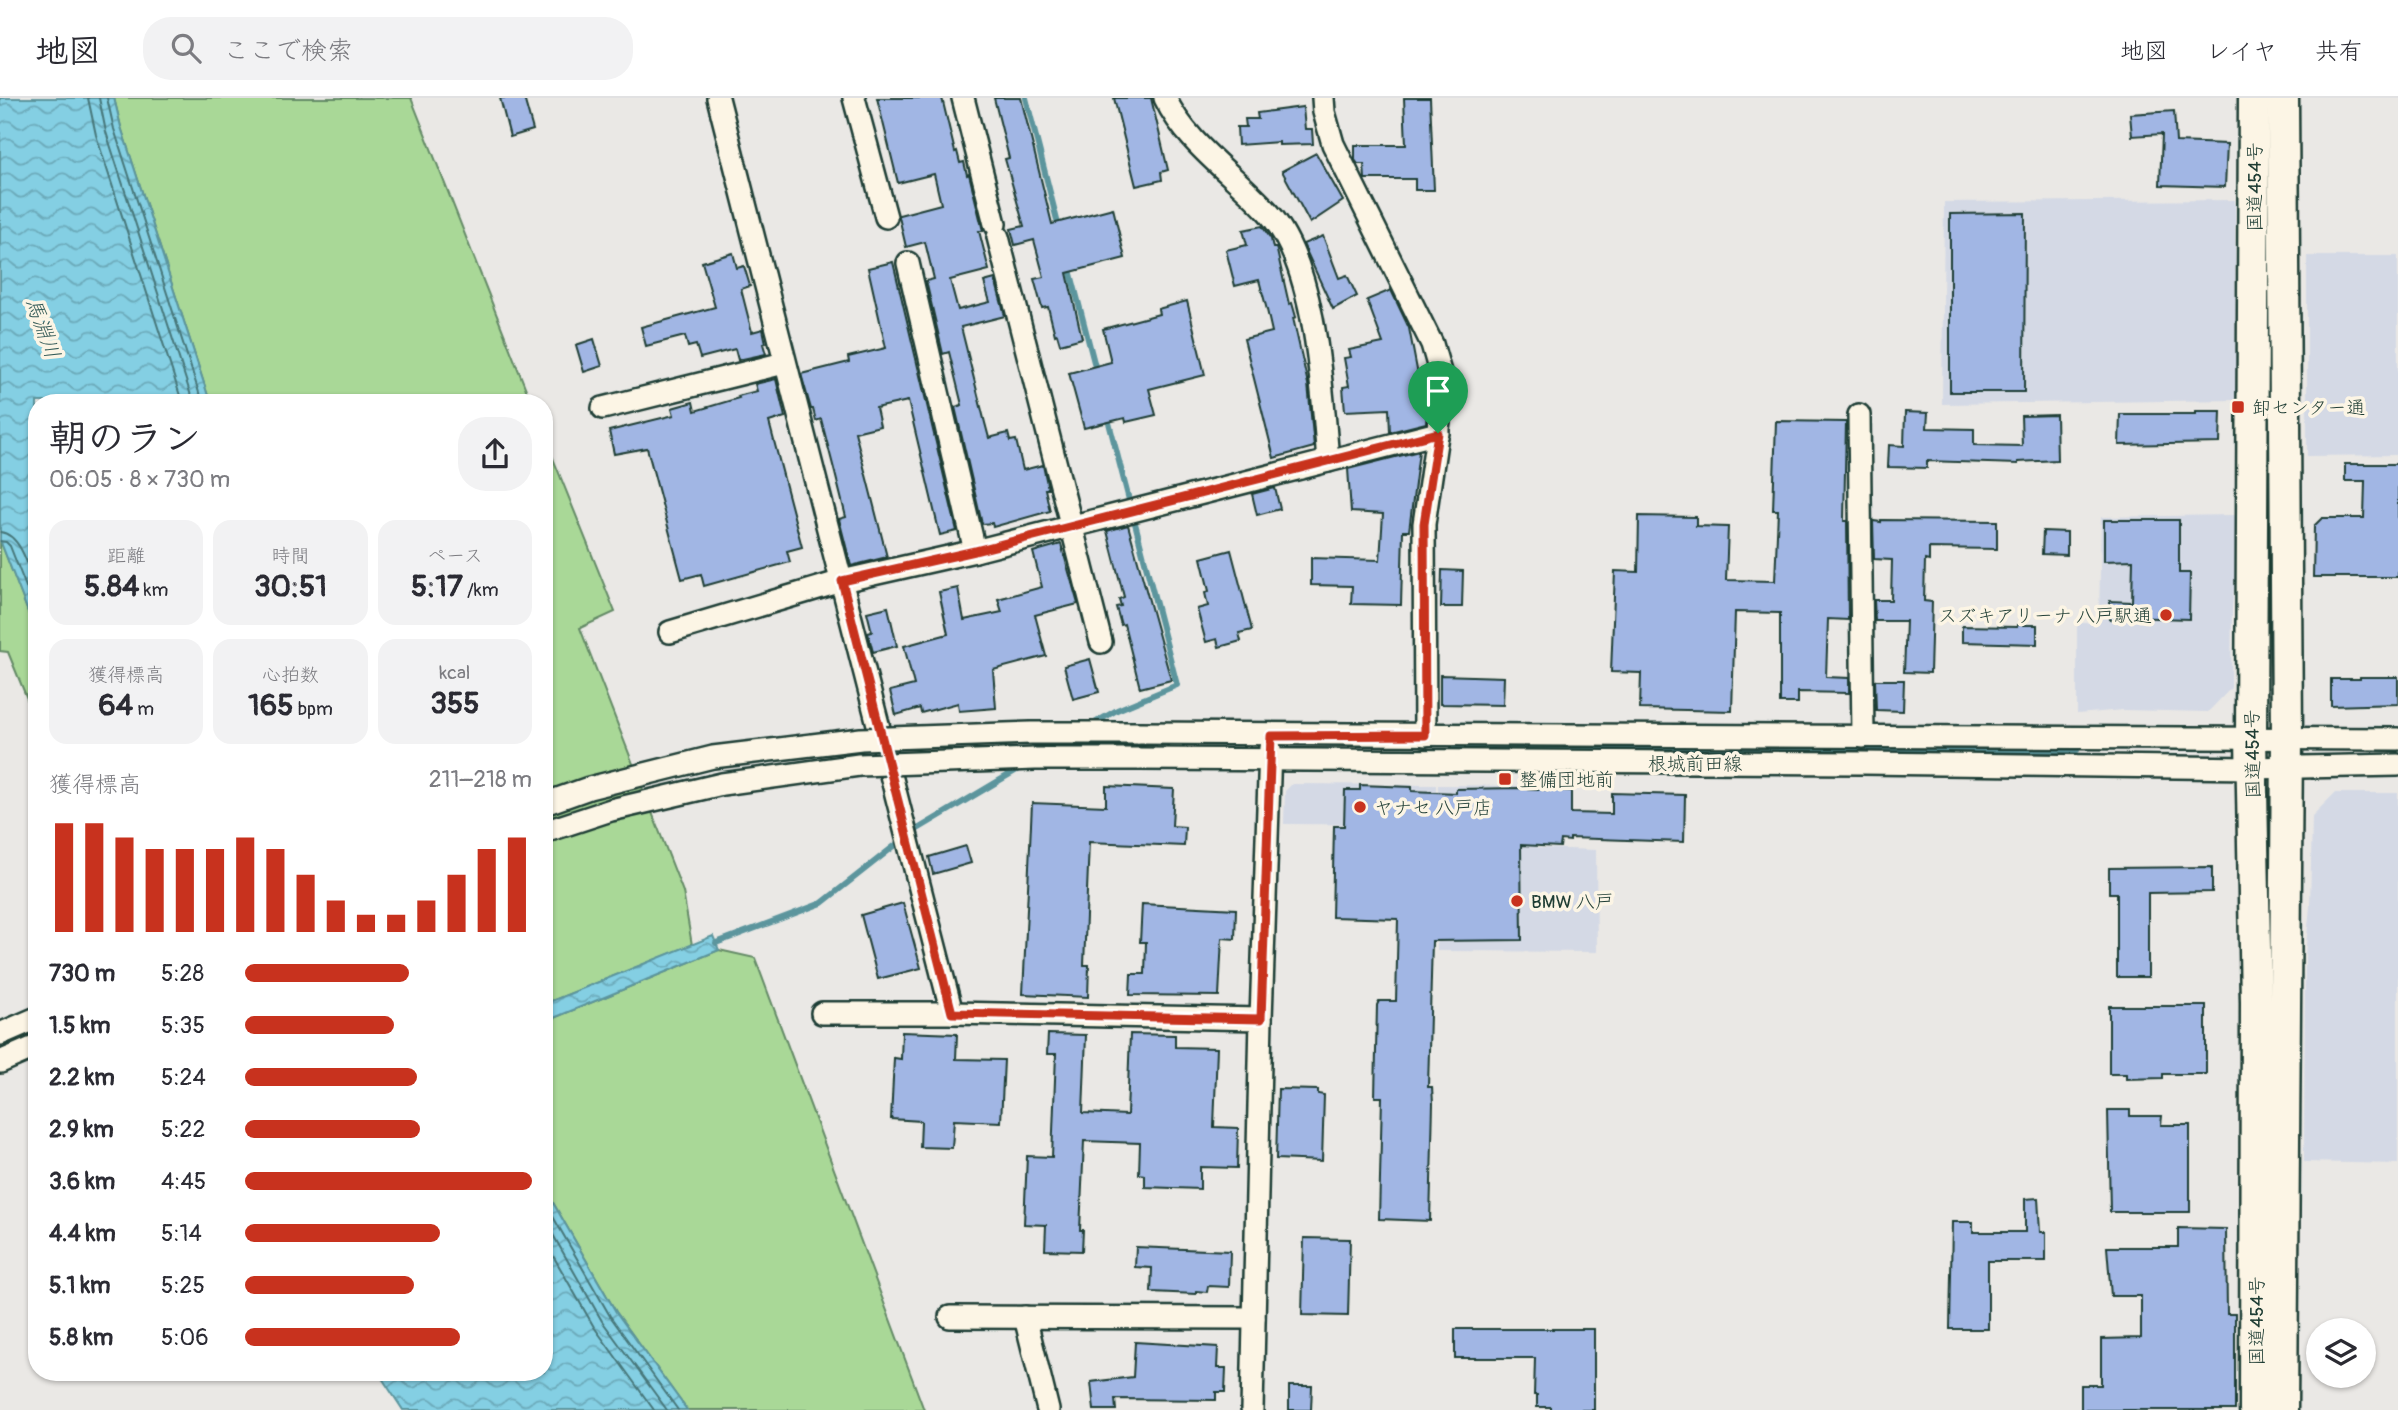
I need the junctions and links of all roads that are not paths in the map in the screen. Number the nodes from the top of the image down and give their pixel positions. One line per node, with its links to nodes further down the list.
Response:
1 (718, 98): 10 (street)
2 (854, 98): 8 (street)
3 (963, 98): 15 (street)
4 (1165, 98): 14 (street)
5 (1323, 98): 13 (street)
6 (2254, 98): 23 (highway, 国道454号)
7 (2283, 98): 24 (highway, 国道454号)
8 (887, 217)
9 (908, 263): 16 (street)
10 (784, 363): 11 (street); 17 (street)
11 (603, 408)
12 (1859, 415): 22 (street)
13 (1438, 433): 14 (street); 20 (street)
14 (1328, 461): 15 (street)
15 (1073, 526): 16 (street); 19 (street)
16 (975, 551): 17 (street)
17 (842, 581): 18 (street); 33 (street)
18 (670, 632)
19 (1101, 642)
20 (1425, 735): 21 (street, 根城前田線); 22 (street, 根城前田線)
21 (1271, 736): 26 (street); 30 (street, 根城前田線, bridge)
22 (1863, 737): 23 (street, 根城前田線)
23 (2251, 737): 24 (street, 根城前田線); 28 (highway, 国道454号)
24 (2287, 738): 25 (street, 根城前田線); 29 (highway, 国道454号)
25 (2398, 739)
26 (1270, 760): 28 (street, 根城前田線); 31 (street, 根城前田線, bridge); 34 (street)
27 (2398, 765): 29 (street, 根城前田線)
28 (2252, 768): 29 (street, 根城前田線); 44 (highway, 国道454号)
29 (2287, 768): 45 (highway, 国道454号)
30 (553, 801)
31 (553, 829)
32 (822, 1013): 33 (street)
33 (952, 1013): 34 (street)
34 (1261, 1019): 41 (street)
35 (28, 1022): 36 (street)
36 (0, 1034)
37 (28, 1050): 38 (street)
38 (0, 1062)
39 (950, 1317): 40 (street)
40 (1025, 1317): 41 (street); 42 (street)
41 (1254, 1318): 43 (street)
42 (1048, 1410)
43 (1252, 1410)
44 (2255, 1410)
45 (2282, 1410)

